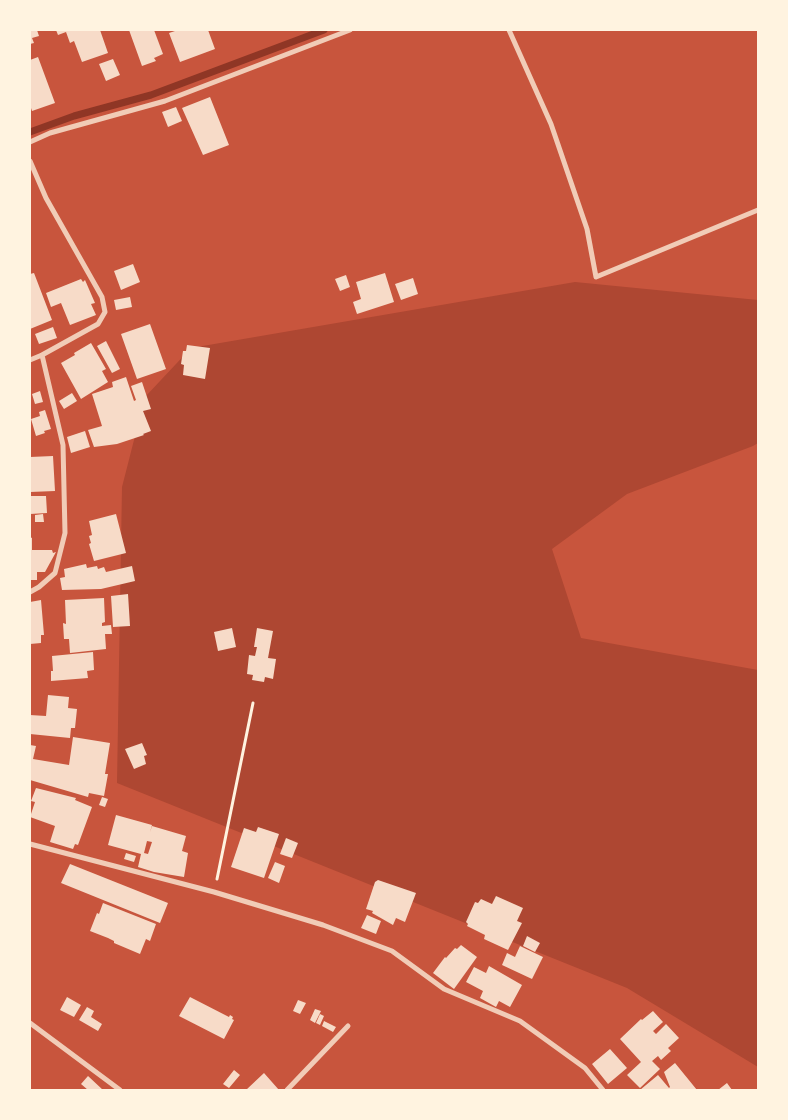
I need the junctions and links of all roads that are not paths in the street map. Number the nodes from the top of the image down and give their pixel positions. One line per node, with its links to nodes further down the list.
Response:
1 (350, 30): 3 (street)
2 (509, 30): 5 (street)
3 (30, 142)
4 (30, 161): 6 (street)
5 (758, 210)
6 (42, 355): 7 (street); 8 (street)
7 (30, 360)
8 (30, 592)
9 (30, 844): 14 (street)
10 (30, 1023): 12 (street)
11 (348, 1026): 13 (street)
12 (120, 1090)
13 (287, 1090)
14 (603, 1090)

